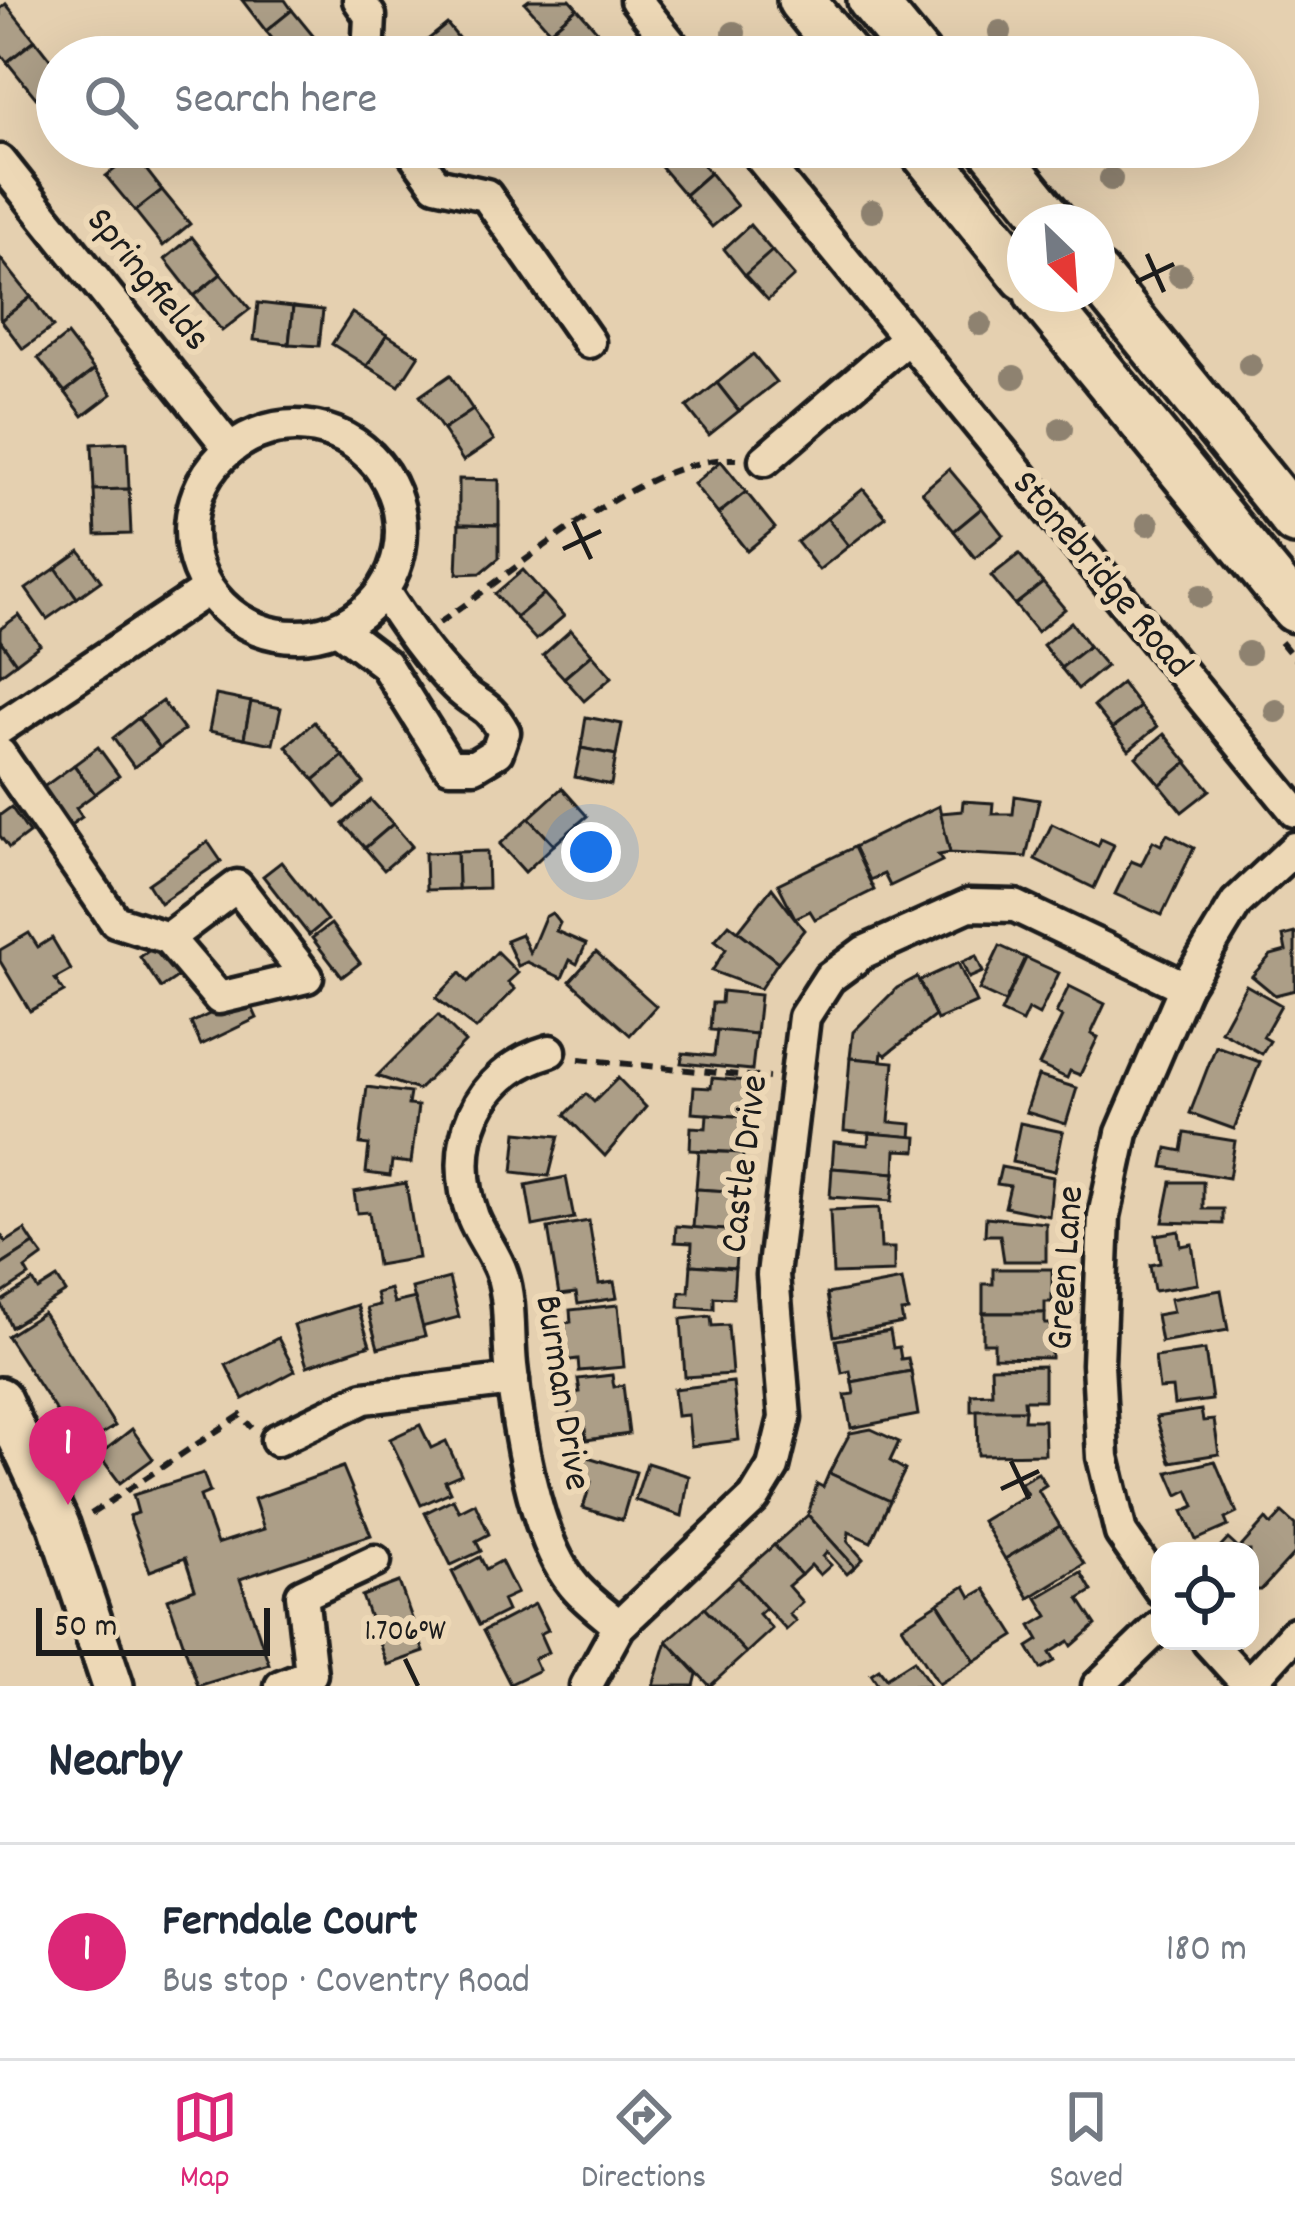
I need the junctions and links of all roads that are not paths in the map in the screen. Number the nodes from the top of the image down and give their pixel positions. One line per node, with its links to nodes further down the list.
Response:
1 (359, 0): 5 (street)
2 (636, 0): 6 (street)
3 (801, 0): 7 (highway)
4 (871, 0): 8 (highway)
5 (369, 36)
6 (664, 36)
7 (831, 36)
8 (901, 36)
9 (0, 161): 20 (street, Springfields)
10 (424, 168): 19 (street)
11 (769, 168): 18 (street, Stonebridge Road)
12 (937, 168): 15 (highway)
13 (1008, 168): 14 (highway)
14 (1037, 204)
15 (1007, 255)
16 (1115, 300): 22 (highway)
17 (1053, 312): 25 (highway)
18 (905, 340): 21 (street); 29 (street, Stonebridge Road)
19 (589, 342)
20 (230, 449): 23 (street); 24 (street)
21 (765, 460)
22 (1295, 521)
23 (207, 590): 26 (street); 27 (street)
24 (384, 592): 26 (street); 26 (street)
25 (1295, 609)
26 (339, 629)
27 (0, 728)
28 (0, 754): 31 (street)
29 (1295, 811)
30 (1295, 848): 32 (street, Green Lane)
31 (168, 938)
32 (1185, 987): 38 (street, Green Lane); 39 (street, Castle Drive)
33 (550, 1051): 34 (street, Burman Drive)
34 (513, 1380): 36 (street); 39 (street, Burman Drive)
35 (0, 1397): 44 (main road)
36 (277, 1440)
37 (375, 1561): 43 (street)
38 (1151, 1575)
39 (619, 1626): 46 (street, Castle Drive)
40 (1295, 1633): 48 (street)
41 (1151, 1634): 47 (street)
42 (1216, 1650): 48 (street)
43 (313, 1680): 45 (street)
44 (112, 1686)
45 (281, 1686)
46 (586, 1686)
47 (1098, 1686)
48 (1248, 1686)

